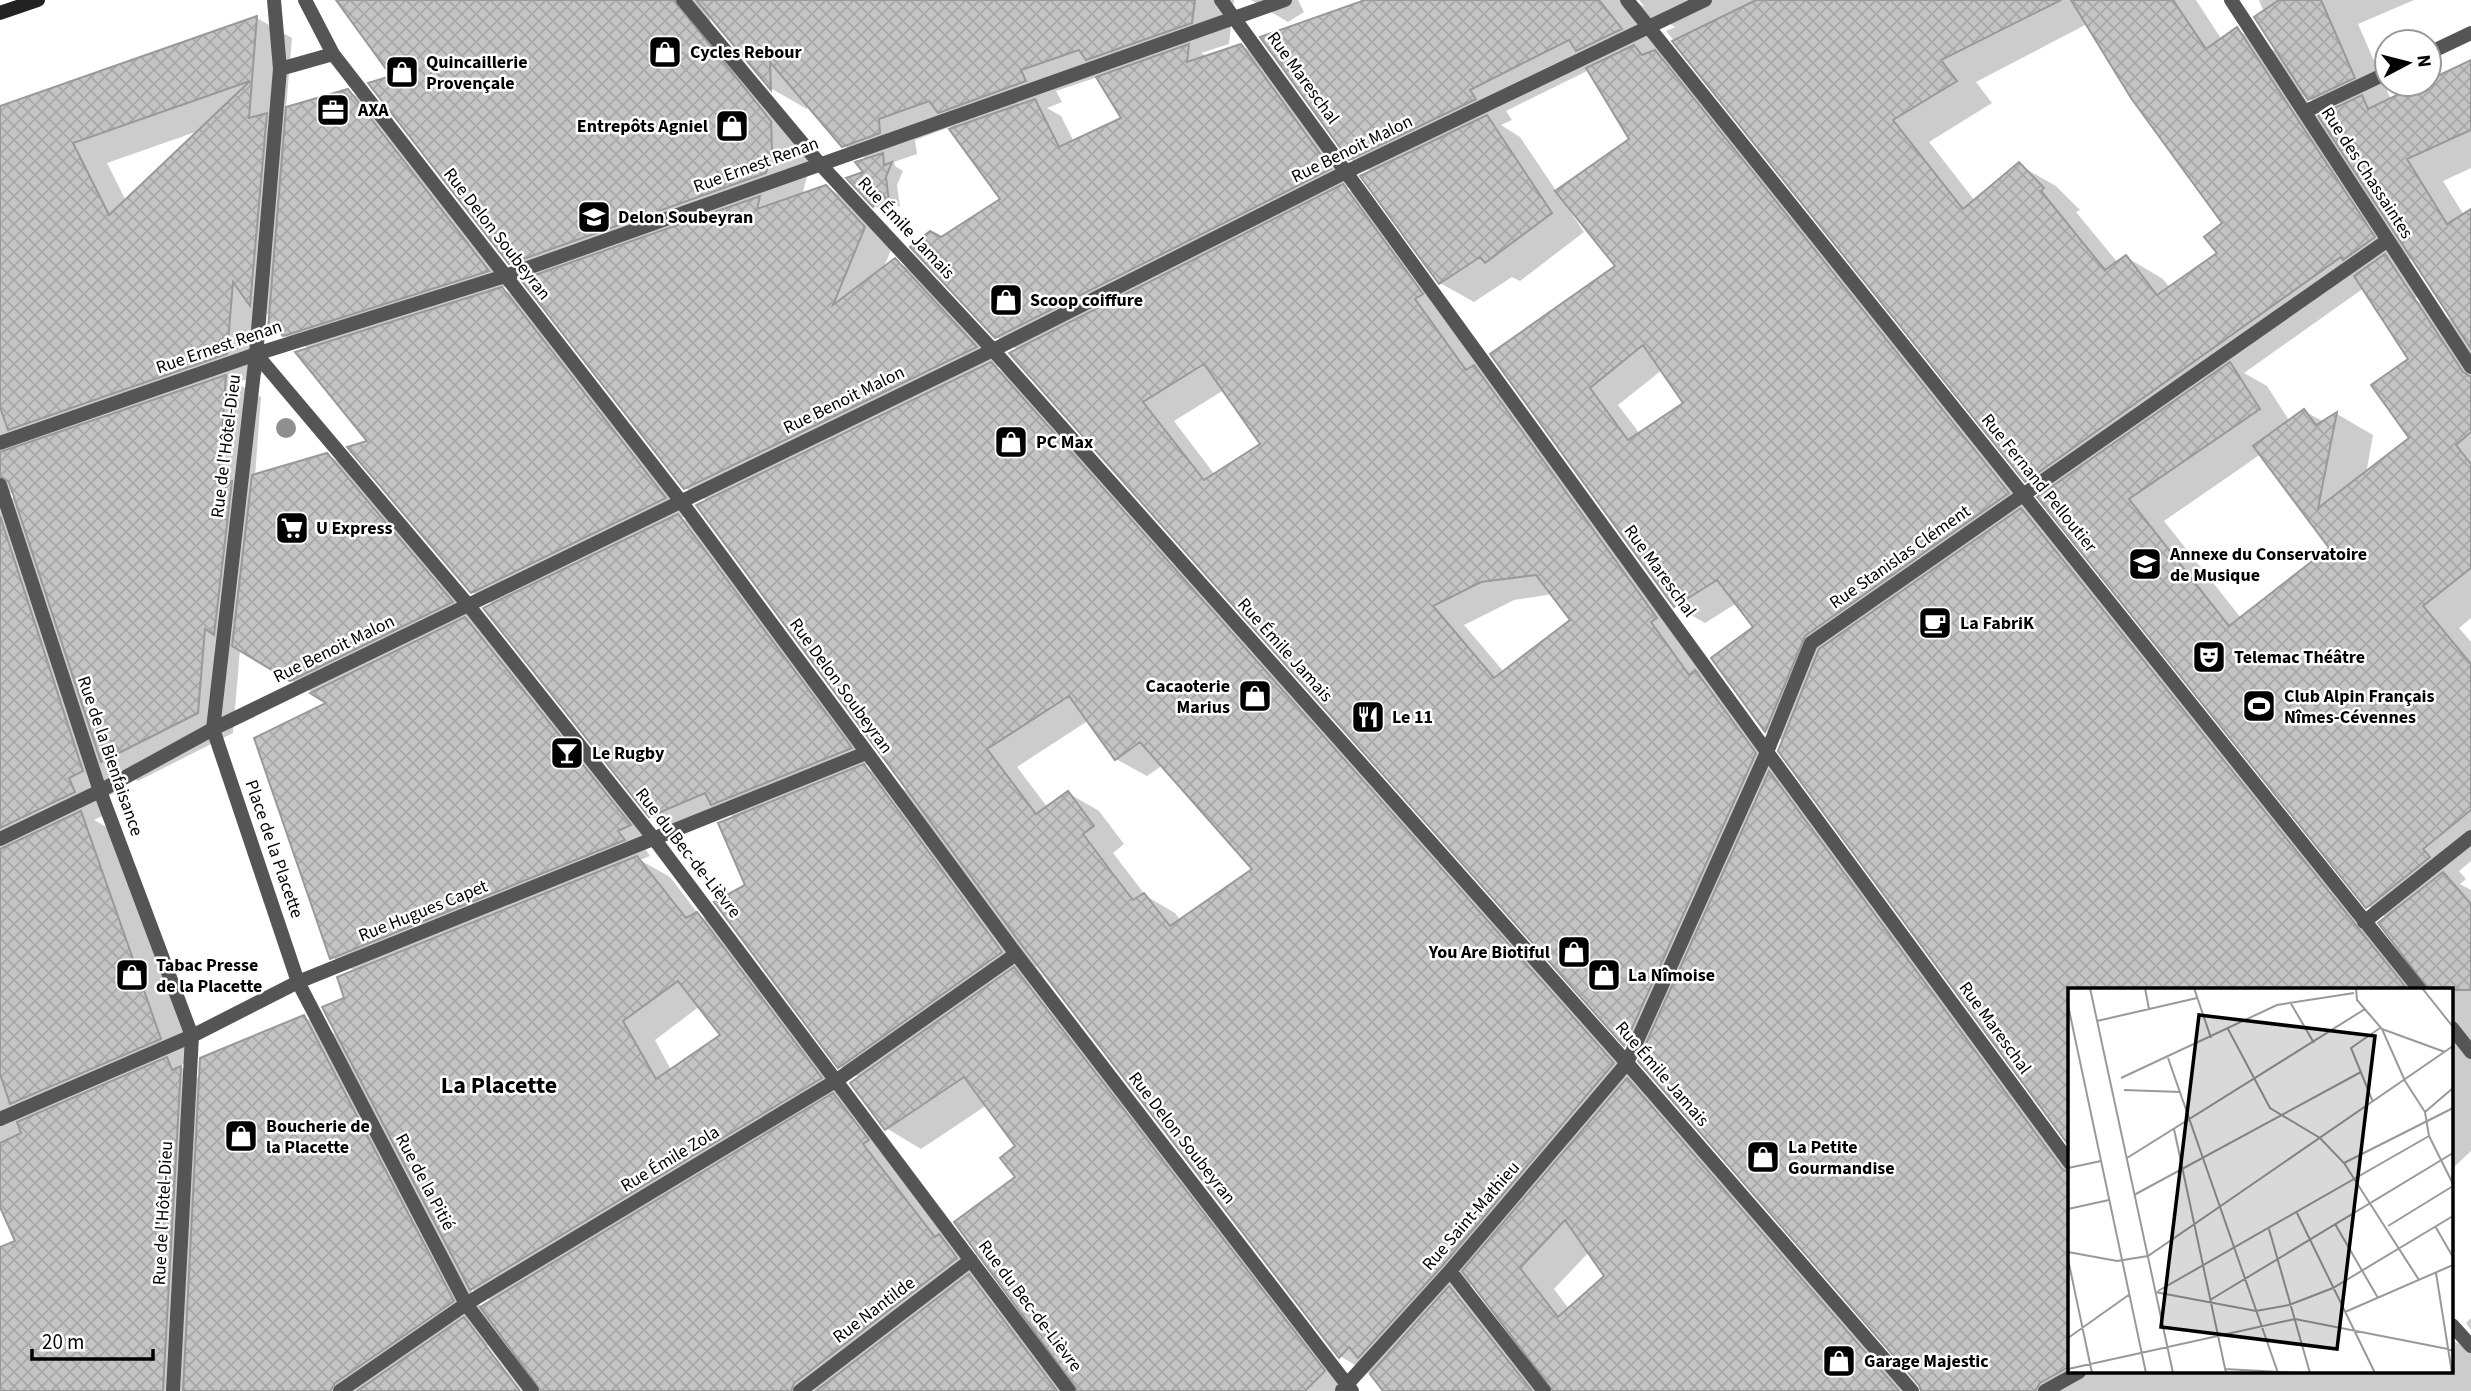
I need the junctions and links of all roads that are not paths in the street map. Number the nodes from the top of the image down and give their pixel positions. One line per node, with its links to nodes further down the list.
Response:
1 (38, 0): 10 (main road)
2 (274, 0): 16 (street, Rue de l'Hôtel-Dieu)
3 (305, 0): 15 (street, Rue Delon Soubeyran)
4 (683, 0): 19 (street, Rue Émile Jamais)
5 (1221, 0): 11 (street, Rue Mareschal)
6 (1285, 0): 11 (street, Rue Ernest Renan)
7 (1627, 0): 12 (street, Rue Fernand Pelloutier)
8 (1705, 0): 12 (street, Rue Benoit Malon)
9 (2231, 0): 18 (street, Rue des Chassaintes)
10 (0, 13)
11 (1233, 16): 19 (street, Rue Ernest Renan); 20 (street, Rue Mareschal)
12 (1650, 28): 20 (street, Rue Benoit Malon); 28 (street, Rue Fernand Pelloutier)
13 (2471, 33): 14 (street)
14 (2443, 46)
15 (333, 54): 16 (street); 22 (street, Rue Delon Soubeyran)
16 (280, 69): 24 (street, Rue de l'Hôtel-Dieu)
17 (2373, 80): 18 (street)
18 (2304, 112): 21 (street, Rue des Chassaintes)
19 (819, 163): 22 (street, Rue Ernest Renan); 23 (street, Rue Émile Jamais)
20 (1348, 171): 23 (street, Rue Benoit Malon); 32 (street, Rue Mareschal)
21 (2388, 240): 25 (street, Rue des Chassaintes); 28 (street, Rue Stanislas Clément)
22 (505, 276): 24 (street, Rue Ernest Renan); 29 (street, Rue Delon Soubeyran)
23 (993, 350): 29 (street, Rue Benoit Malon); 45 (street, Rue Émile Jamais)
24 (256, 354): 26 (street, Rue Ernest Renan); 30 (street, Rue du Bec-de-Lièvre); 31 (street, Rue de l'Hôtel-Dieu)
25 (2471, 367)
26 (0, 443)
27 (0, 485): 34 (street, Rue de la Bienfaisance)
28 (2024, 494): 32 (street, Rue Stanislas Clément); 38 (street, Rue Fernand Pelloutier)
29 (680, 500): 30 (street, Rue Benoit Malon); 33 (street, Rue Delon Soubeyran)
30 (469, 606): 31 (street, Rue Benoit Malon); 37 (street, Rue du Bec-de-Lièvre)
31 (213, 729): 34 (street, Rue Benoit Malon); 40 (street, Place de la Placette)
32 (1767, 752): 45 (street, Rue Stanislas Clément); 48 (street, Rue Mareschal)
33 (866, 753): 37 (street, Rue Hugues Capet); 39 (street, Rue Delon Soubeyran)
34 (100, 791): 36 (street, Rue Benoit Malon); 43 (street, Rue de la Bienfaisance)
35 (2471, 837): 38 (street)
36 (0, 839)
37 (655, 840): 40 (street, Rue Hugues Capet); 46 (street, Rue du Bec-de-Lièvre)
38 (2364, 922): 41 (street, Rue Fernand Pelloutier)
39 (1016, 954): 46 (street, Rue Émile Zola); 55 (street, Rue Delon Soubeyran)
40 (298, 982): 43 (street, Rue Hugues Capet); 51 (street, Rue de la Pitié)
41 (2418, 988)
42 (2454, 1031): 44 (street)
43 (192, 1036): 47 (street, Rue Hugues Capet); 56 (street, Rue de l'Hôtel-Dieu)
44 (2471, 1052)
45 (1627, 1063): 50 (street, Rue Saint-Mathieu); 62 (street, Rue Émile Jamais)
46 (838, 1080): 49 (street, Rue du Bec-de-Lièvre); 51 (street, Rue Émile Zola)
47 (0, 1119)
48 (2068, 1160)
49 (971, 1260): 59 (street, Rue Nantilde); 60 (street, Rue du Bec-de-Lièvre)
50 (1450, 1271): 55 (street, Rue Saint-Mathieu); 61 (street)
51 (466, 1304): 57 (street, Rue Émile Zola); 58 (street, Rue de la Pitié)
52 (2454, 1327): 53 (street)
53 (2471, 1346)
54 (2075, 1374): 63 (street)
55 (1347, 1389)
56 (173, 1391)
57 (340, 1391)
58 (532, 1391)
59 (800, 1391)
60 (1069, 1391)
61 (1544, 1391)
62 (1912, 1391)
63 (2045, 1391)

